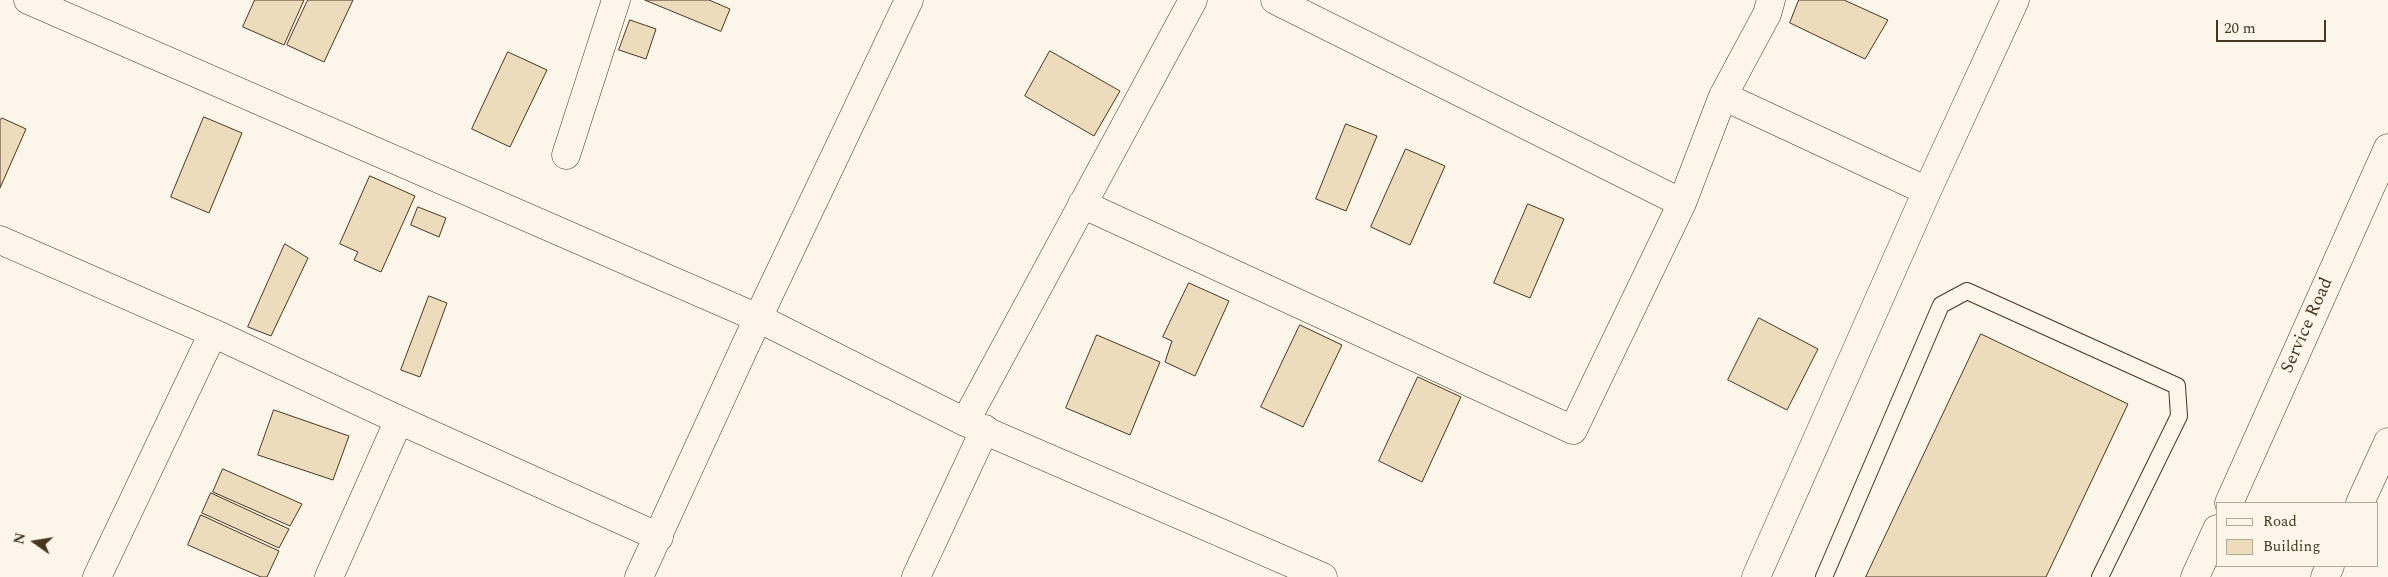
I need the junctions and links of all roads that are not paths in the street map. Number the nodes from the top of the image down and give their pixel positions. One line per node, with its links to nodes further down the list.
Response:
1 (28, 0): 15 (street)
2 (616, 0): 10 (street)
3 (909, 0): 15 (street)
4 (1193, 0): 13 (street)
5 (1275, 0): 12 (street)
6 (1771, 0): 8 (street)
7 (2015, 0): 11 (street)
8 (1723, 96): 11 (street); 12 (street)
9 (2388, 148): 20 (street, Service Road)
10 (566, 155)
11 (1927, 191): 29 (street)
12 (1682, 203): 13 (street)
13 (1082, 204): 18 (street)
14 (0, 240): 16 (street)
15 (758, 318): 18 (street); 23 (street)
16 (213, 332): 17 (street); 24 (street)
17 (399, 420): 23 (street); 25 (street)
18 (975, 426): 27 (street); 28 (street)
19 (2388, 442): 21 (street)
20 (2228, 502)
21 (2360, 502)
22 (2216, 532): 32 (street)
23 (658, 537): 26 (street)
24 (97, 577)
25 (329, 577)
26 (639, 577)
27 (916, 577)
28 (1323, 577)
29 (1756, 577)
30 (1824, 577): 31 (lane)
31 (2100, 577)
32 (2195, 577)

